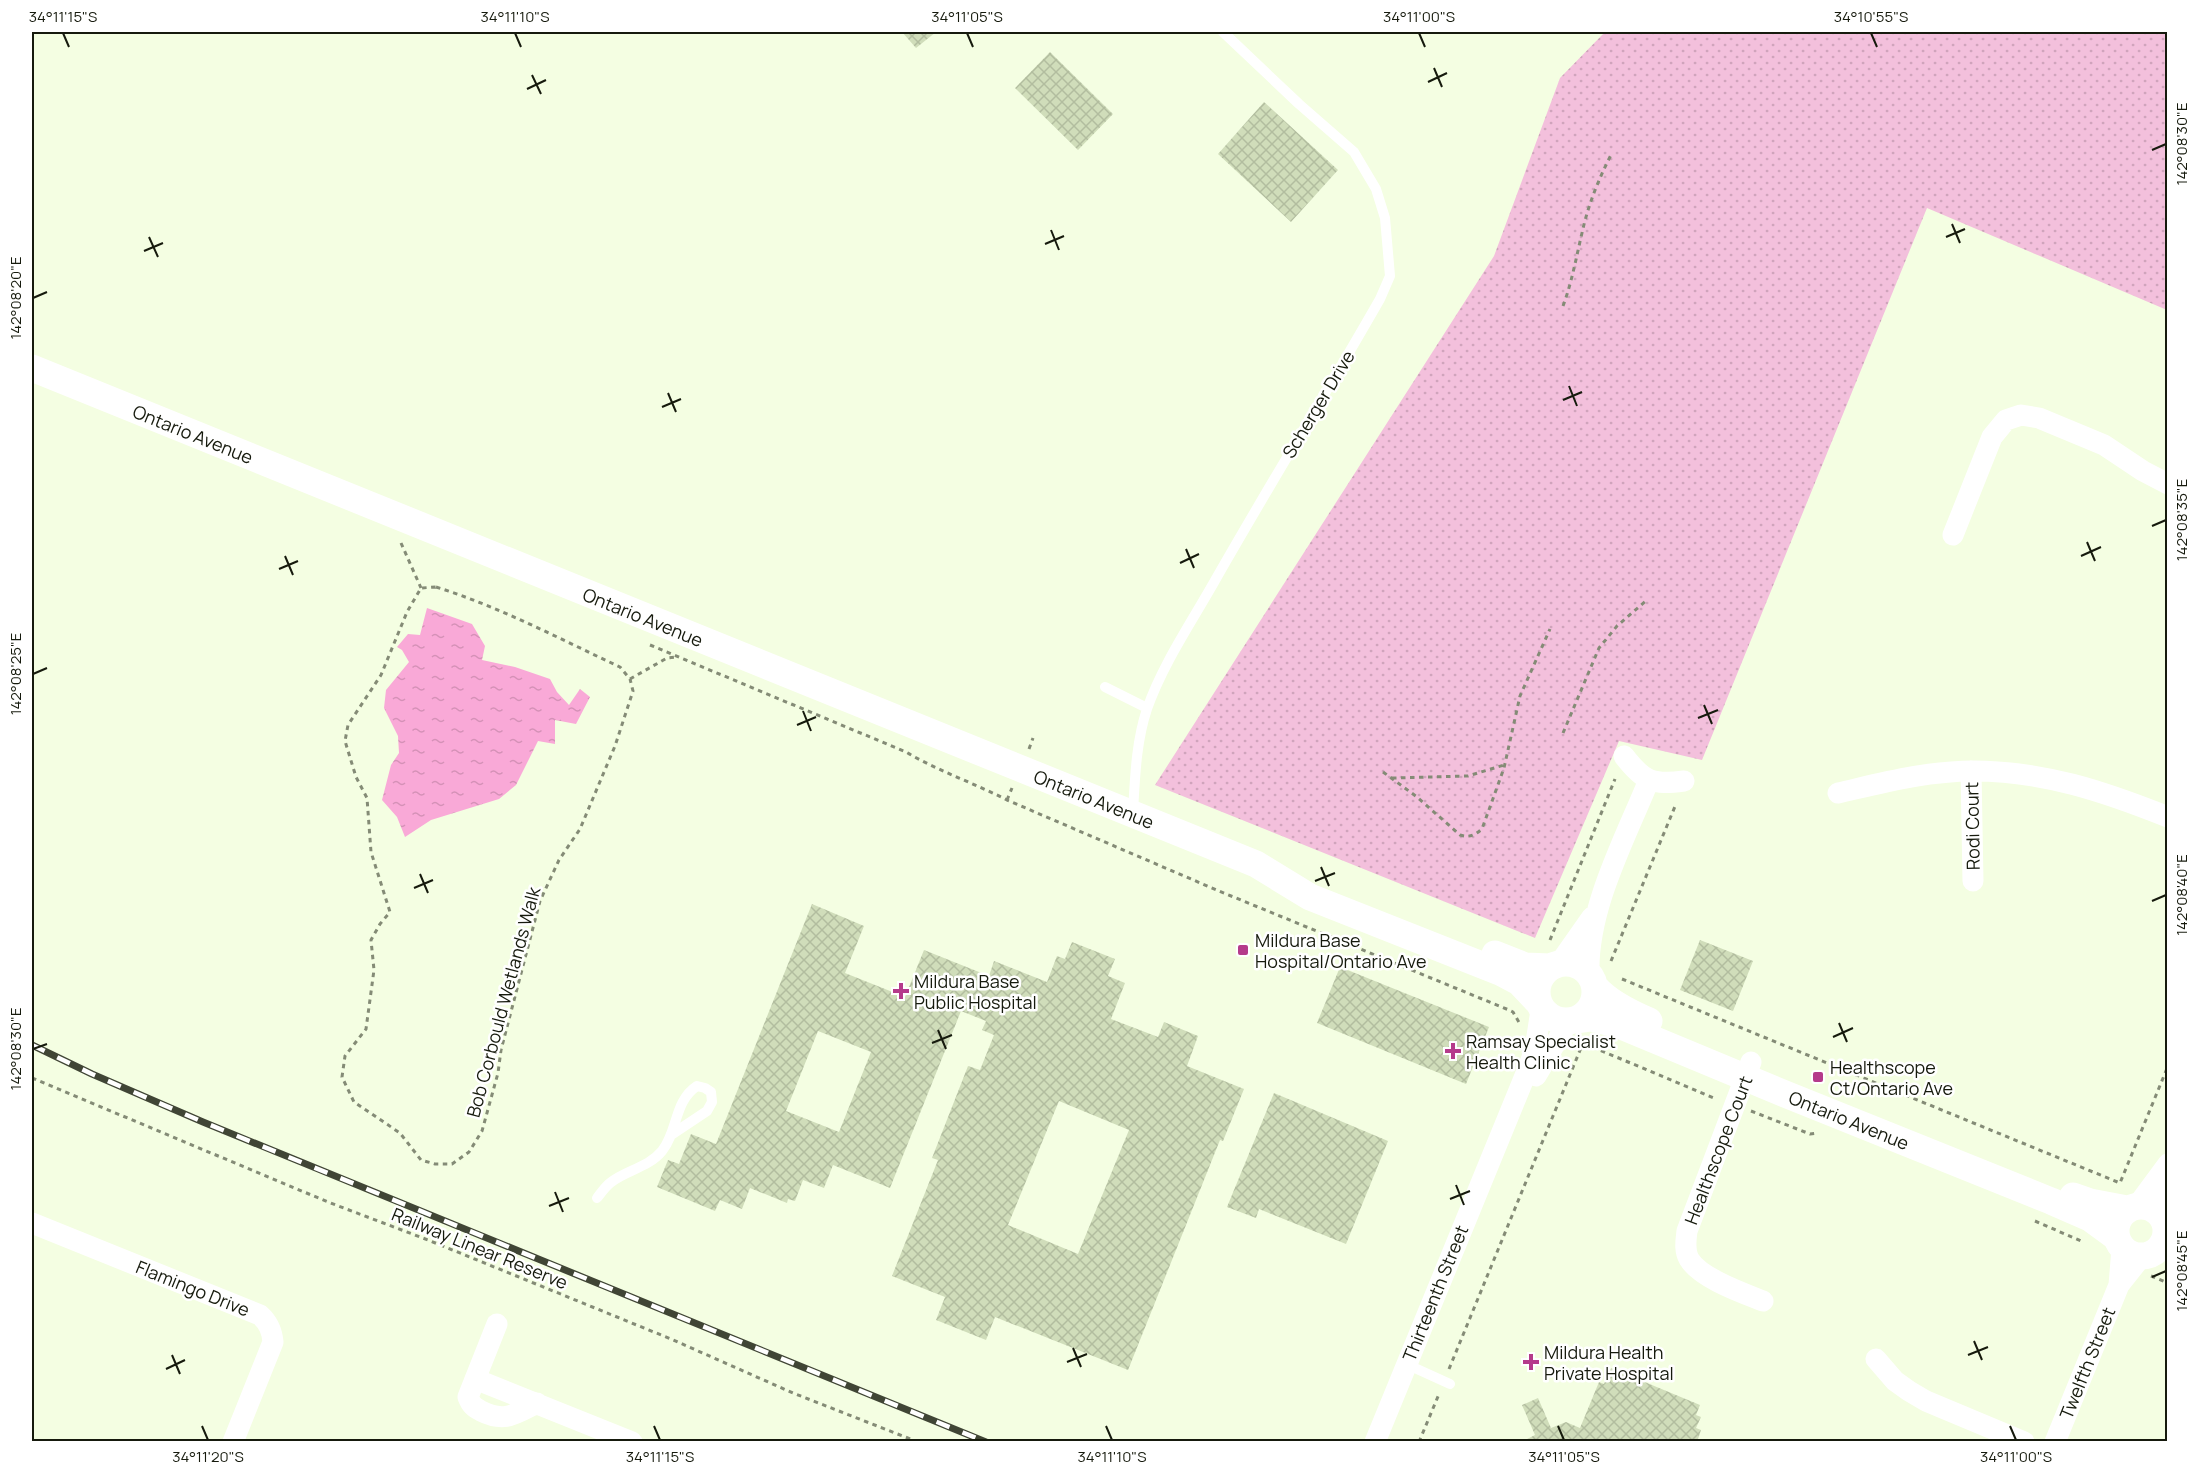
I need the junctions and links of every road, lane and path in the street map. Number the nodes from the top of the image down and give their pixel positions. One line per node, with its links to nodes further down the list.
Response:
1 (1223, 32): 15 (lane, Scherger Drive)
2 (1612, 153): 3 (path)
3 (1563, 306)
4 (32, 369): 27 (street, Ontario Avenue)
5 (2168, 484): 6 (street)
6 (1953, 535)
7 (412, 548): 8 (path)
8 (421, 588): 13 (path); 13 (path, Bob Corbould Wetlands Walk)
9 (1648, 599): 16 (path)
10 (1550, 629): 18 (path)
11 (647, 644): 12 (path)
12 (679, 657): 13 (path); 33 (path)
13 (630, 679)
14 (1105, 687): 15 (lane)
15 (1147, 708): 27 (lane, Scherger Drive)
16 (1563, 733)
17 (1624, 756): 23 (street)
18 (1504, 764): 21 (path); 21 (path)
19 (1971, 771): 25 (street); 28 (street); 30 (street, Rodi Court)
20 (1383, 772): 21 (path)
21 (1390, 778)
22 (1615, 779): 32 (path)
23 (1649, 780): 24 (street); 31 (street)
24 (1684, 780)
25 (1838, 793)
26 (1676, 804): 33 (path)
27 (1132, 816): 29 (street, Ontario Avenue)
28 (2168, 817)
29 (1256, 864): 32 (street, Ontario Avenue); 33 (street, Ontario Avenue)
30 (1973, 881)
31 (1596, 912): 32 (street); 33 (street, Thirteenth Street)
32 (1553, 958): 33 (street, Ontario Avenue); 33 (street)
33 (1576, 1009): 34 (path); 34 (path); 35 (path); 36 (street, Ontario Avenue); 48 (street, Thirteenth Street); 49 (path)
34 (1592, 1048): 38 (path)
35 (2168, 1066)
36 (1749, 1070): 38 (street, Healthscope Court); 42 (street, Ontario Avenue); 44 (street, Ontario Avenue)
37 (32, 1078): 52 (path, Railway Linear Reserve)
38 (1736, 1107): 45 (street, Healthscope Court)
39 (671, 1135): 39 (lane); 41 (lane)
40 (2168, 1165): 42 (street)
41 (597, 1198)
42 (2151, 1215): 44 (street); 44 (street)
43 (32, 1223): 50 (street, Flamingo Drive)
44 (2140, 1249): 57 (street, Twelfth Street)
45 (1764, 1301)
46 (496, 1324): 51 (street)
47 (1876, 1359): 56 (street)
48 (1411, 1366): 49 (lane); 53 (street, Thirteenth Street); 54 (street, Thirteenth Street)
49 (1447, 1383): 55 (path)
50 (233, 1442)
51 (632, 1442)
52 (918, 1442)
53 (1375, 1442)
54 (1386, 1442)
55 (1419, 1442)
56 (2024, 1442)
57 (2055, 1442)

